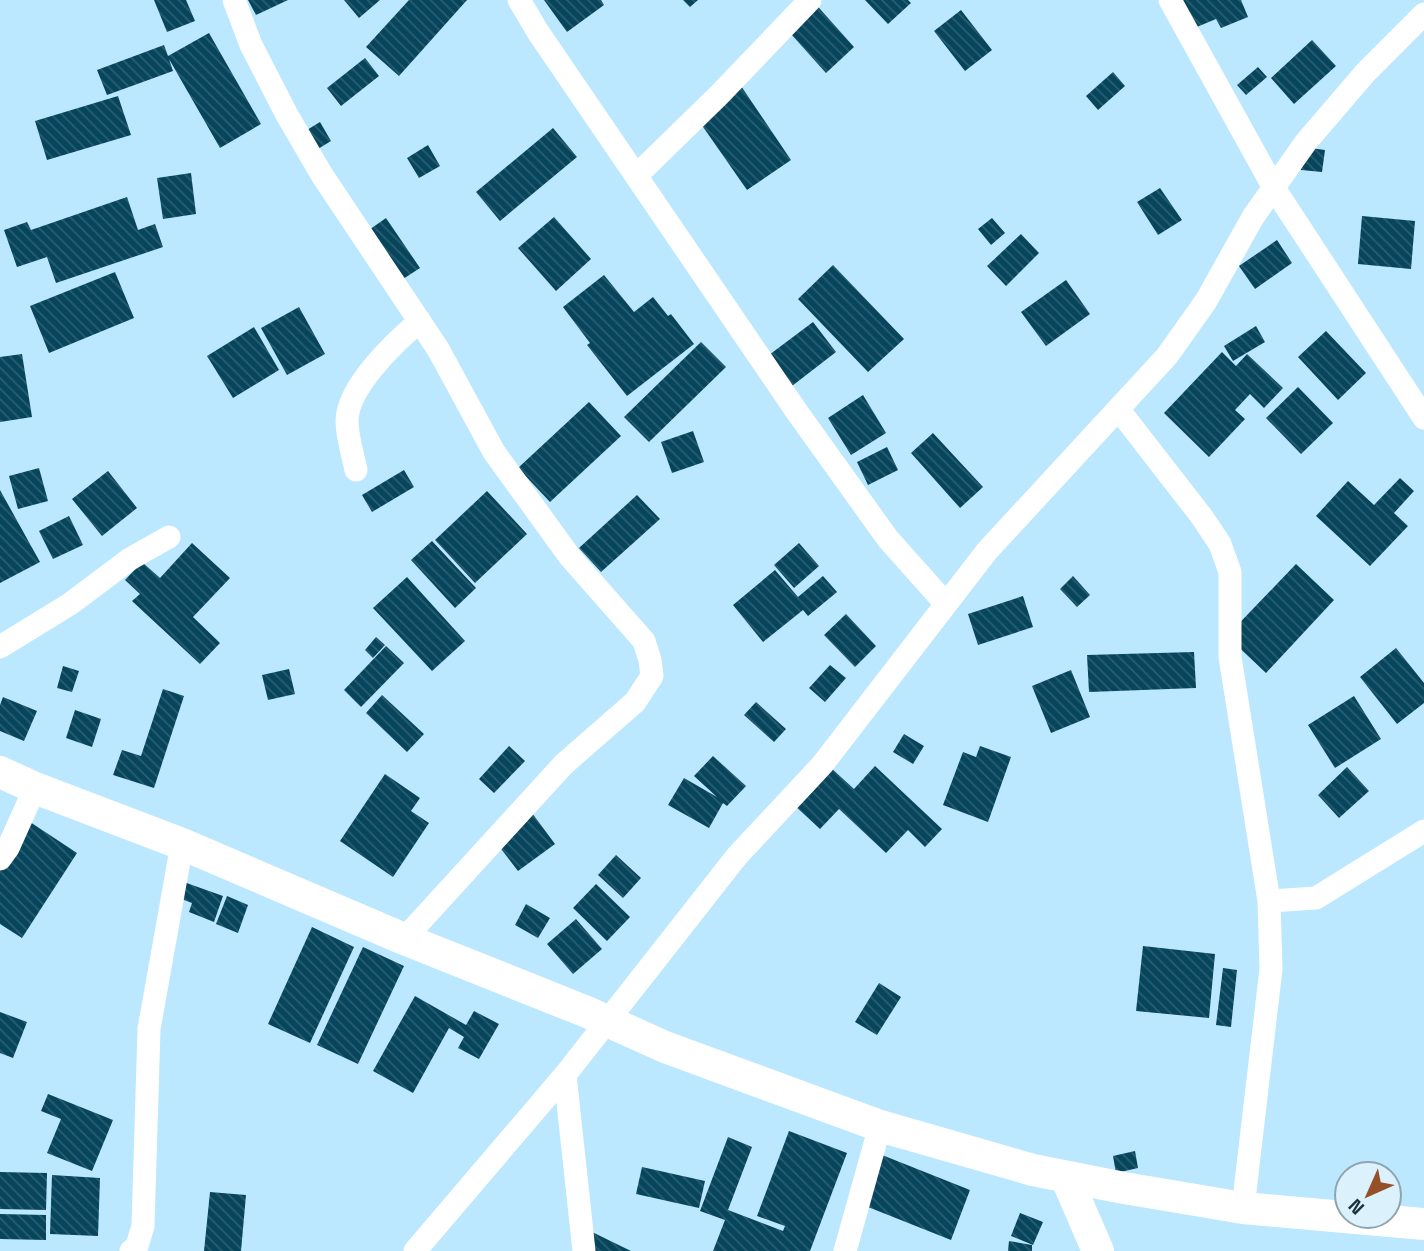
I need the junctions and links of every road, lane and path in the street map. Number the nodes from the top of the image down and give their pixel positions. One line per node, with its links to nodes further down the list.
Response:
1 (234, 0): 8 (street)
2 (519, 0): 6 (street)
3 (810, 0): 6 (street)
4 (1170, 0): 7 (street)
5 (1424, 15): 7 (street)
6 (636, 176): 13 (street)
7 (1274, 188): 9 (street); 10 (street)
8 (420, 321): 11 (street); 21 (street)
9 (1119, 410): 13 (street); 20 (street)
10 (1424, 418)
11 (356, 470)
12 (169, 537): 14 (street)
13 (946, 604): 22 (street)
14 (0, 648)
15 (0, 772): 16 (main road)
16 (35, 789): 18 (main road); 19 (street)
17 (1424, 831): 20 (street)
18 (182, 844): 21 (main road); 28 (street)
19 (0, 859)
20 (1269, 901): 26 (street)
21 (404, 939): 22 (main road)
22 (606, 1022): 23 (street); 24 (main road)
23 (565, 1075): 29 (street); 30 (street)
24 (880, 1126): 25 (main road); 31 (street)
25 (1066, 1177): 26 (main road); 32 (main road)
26 (1243, 1208): 27 (main road)
27 (1424, 1224)
28 (136, 1249)
29 (415, 1251)
30 (584, 1251)
31 (845, 1251)
32 (1098, 1251)

